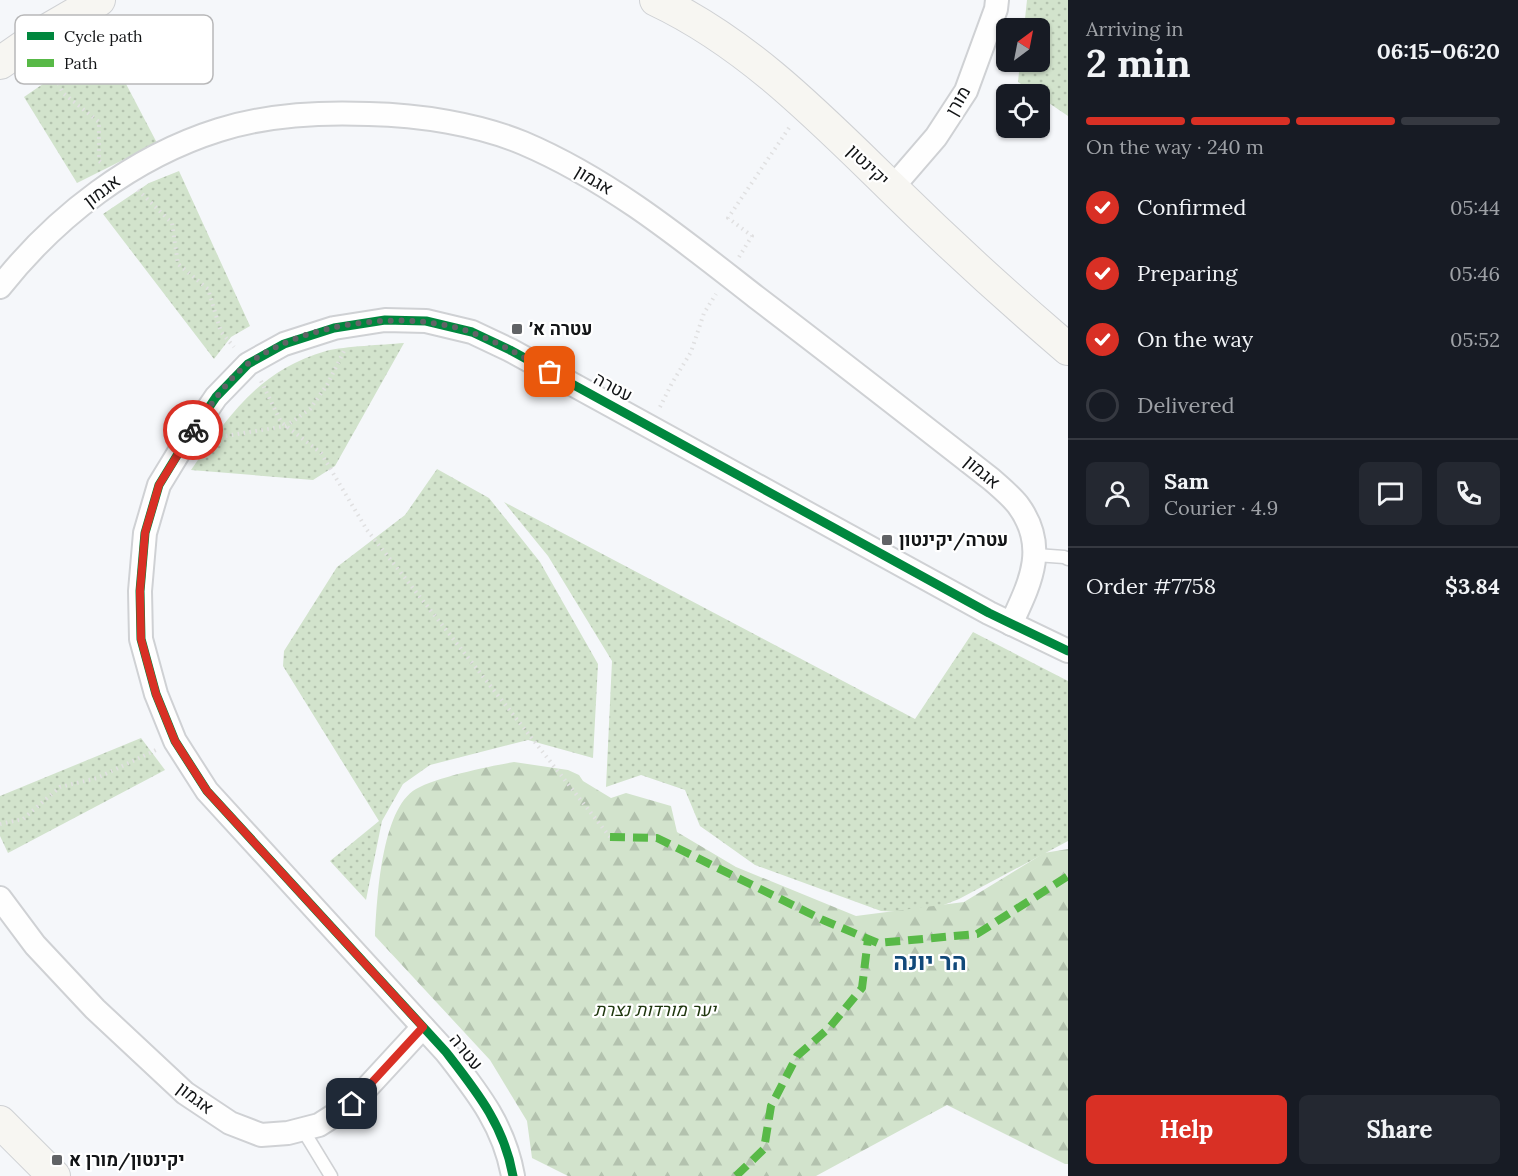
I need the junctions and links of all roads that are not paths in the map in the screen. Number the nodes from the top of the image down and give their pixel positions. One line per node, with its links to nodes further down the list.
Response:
1 (99, 0): 4 (street)
2 (656, 0): 7 (street, יקינטון)
3 (997, 0): 7 (street, מורן)
4 (73, 15)
5 (15, 52): 6 (street)
6 (0, 63)
7 (892, 188): 9 (street, יקינטון)
8 (0, 287): 10 (street, אגמון)
9 (1068, 349)
10 (1036, 555): 11 (lane); 12 (street, אגמון)
11 (1068, 560)
12 (1011, 624): 13 (street, עטרה); 15 (street, עטרה)
13 (1068, 651)
14 (0, 898): 17 (street, אגמון)
15 (423, 1027): 17 (street, אגמון); 20 (street, עטרה)
16 (0, 1122): 18 (street)
17 (303, 1130): 19 (lane)
18 (54, 1176)
19 (331, 1176)
20 (513, 1176)

